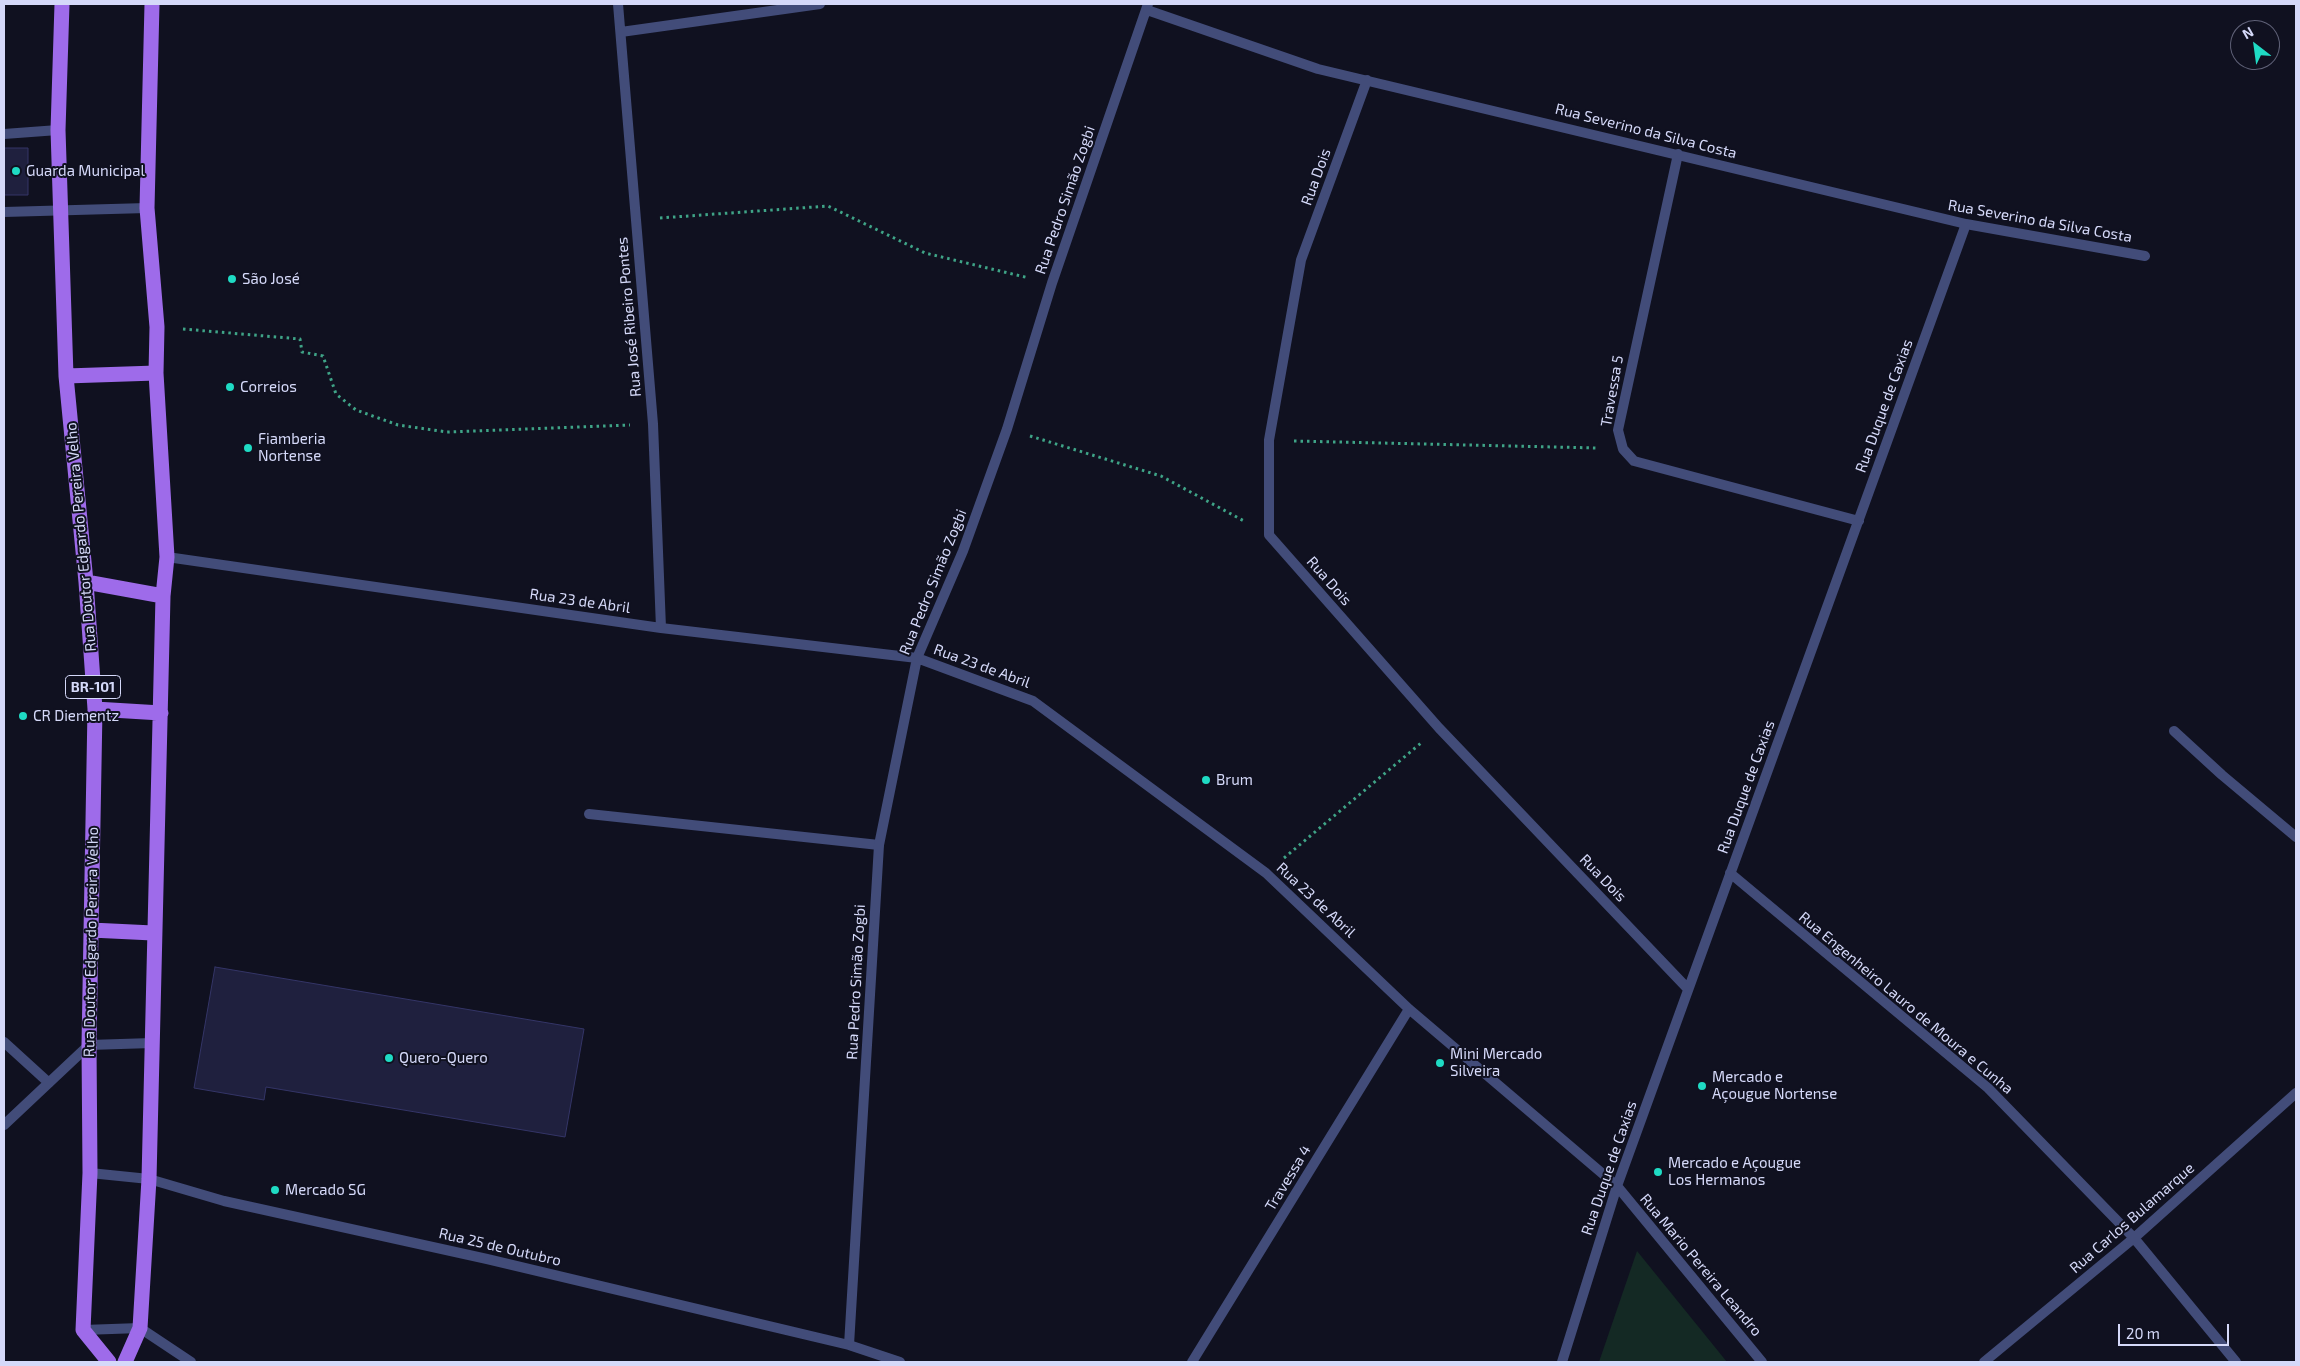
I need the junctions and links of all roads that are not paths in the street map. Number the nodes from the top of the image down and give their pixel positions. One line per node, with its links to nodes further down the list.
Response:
1 (62, 4): 8 (main road, Rua Doutor Edgardo Pereira Velho / BR-101)
2 (152, 4): 11 (main road)
3 (618, 4): 6 (street, Rua José Ribeiro Pontes)
4 (820, 4): 6 (street)
5 (1148, 7): 7 (street, Rua Severino da Silva Costa); 23 (street, Rua Pedro Simão Zogbi)
6 (621, 32): 22 (street, Rua José Ribeiro Pontes)
7 (1367, 80): 10 (street, Rua Severino da Silva Costa); 33 (street, Rua Dois)
8 (58, 130): 9 (street); 12 (main road, Rua Doutor Edgardo Pereira Velho / BR-101)
9 (4, 134)
10 (1678, 154): 14 (street, Rua Severino da Silva Costa); 18 (street, Travessa 5)
11 (147, 208): 12 (street); 16 (main road)
12 (60, 209): 13 (street); 17 (main road, Rua Doutor Edgardo Pereira Velho / BR-101)
13 (4, 212)
14 (1966, 224): 15 (street, Rua Severino da Silva Costa); 18 (street, Rua Duque de Caxias)
15 (2145, 256)
16 (156, 373): 17 (main road); 19 (main road)
17 (66, 376): 20 (main road, Rua Doutor Edgardo Pereira Velho / BR-101)
18 (1858, 521): 30 (street, Rua Duque de Caxias)
19 (167, 557): 21 (main road); 22 (street, Rua 23 de Abril)
20 (86, 582): 21 (main road); 24 (main road, Rua Doutor Edgardo Pereira Velho / BR-101)
21 (163, 596): 25 (main road)
22 (662, 628): 23 (street, Rua 23 de Abril)
23 (917, 658): 29 (street, Rua Pedro Simão Zogbi); 34 (street, Rua 23 de Abril)
24 (95, 709): 25 (main road); 31 (main road, Rua Doutor Edgardo Pereira Velho / BR-101)
25 (161, 713): 32 (main road)
26 (2174, 731): 28 (street)
27 (589, 814): 29 (street)
28 (2296, 838)
29 (879, 845): 47 (street, Rua Pedro Simão Zogbi)
30 (1730, 874): 33 (street, Rua Duque de Caxias); 44 (street, Rua Engenheiro Lauro de Moura e Cunha)
31 (91, 930): 32 (main road); 37 (main road, Rua Doutor Edgardo Pereira Velho / BR-101)
32 (153, 933): 36 (main road)
33 (1688, 989): 43 (street, Rua Duque de Caxias)
34 (1409, 1008): 43 (street, Rua 23 de Abril); 52 (street, Travessa 4)
35 (4, 1042): 38 (street)
36 (152, 1043): 37 (street); 42 (main road)
37 (88, 1045): 38 (street); 41 (main road, Rua Doutor Edgardo Pereira Velho / BR-101)
38 (49, 1083): 40 (street)
39 (2296, 1093): 44 (street, Rua Carlos Bulamarque)
40 (4, 1125)
41 (90, 1173): 42 (street, Rua 25 de Outubro); 46 (main road, Rua Doutor Edgardo Pereira Velho / BR-101)
42 (149, 1179): 45 (main road); 47 (street, Rua 25 de Outubro)
43 (1617, 1186): 53 (street, Rua Duque de Caxias); 54 (street, Rua Mario Pereira Leandro)
44 (2134, 1238): 55 (street, Rua Carlos Bulamarque); 56 (street, Rua Engenheiro Lauro de Moura e Cunha)
45 (140, 1328): 46 (street); 49 (main road); 50 (street)
46 (83, 1330): 48 (main road)
47 (849, 1345): 51 (street, Rua 25 de Outubro)
48 (109, 1362)
49 (125, 1362)
50 (191, 1362)
51 (900, 1362)
52 (1192, 1362)
53 (1562, 1362)
54 (1762, 1362)
55 (1984, 1362)
56 (2236, 1362)

